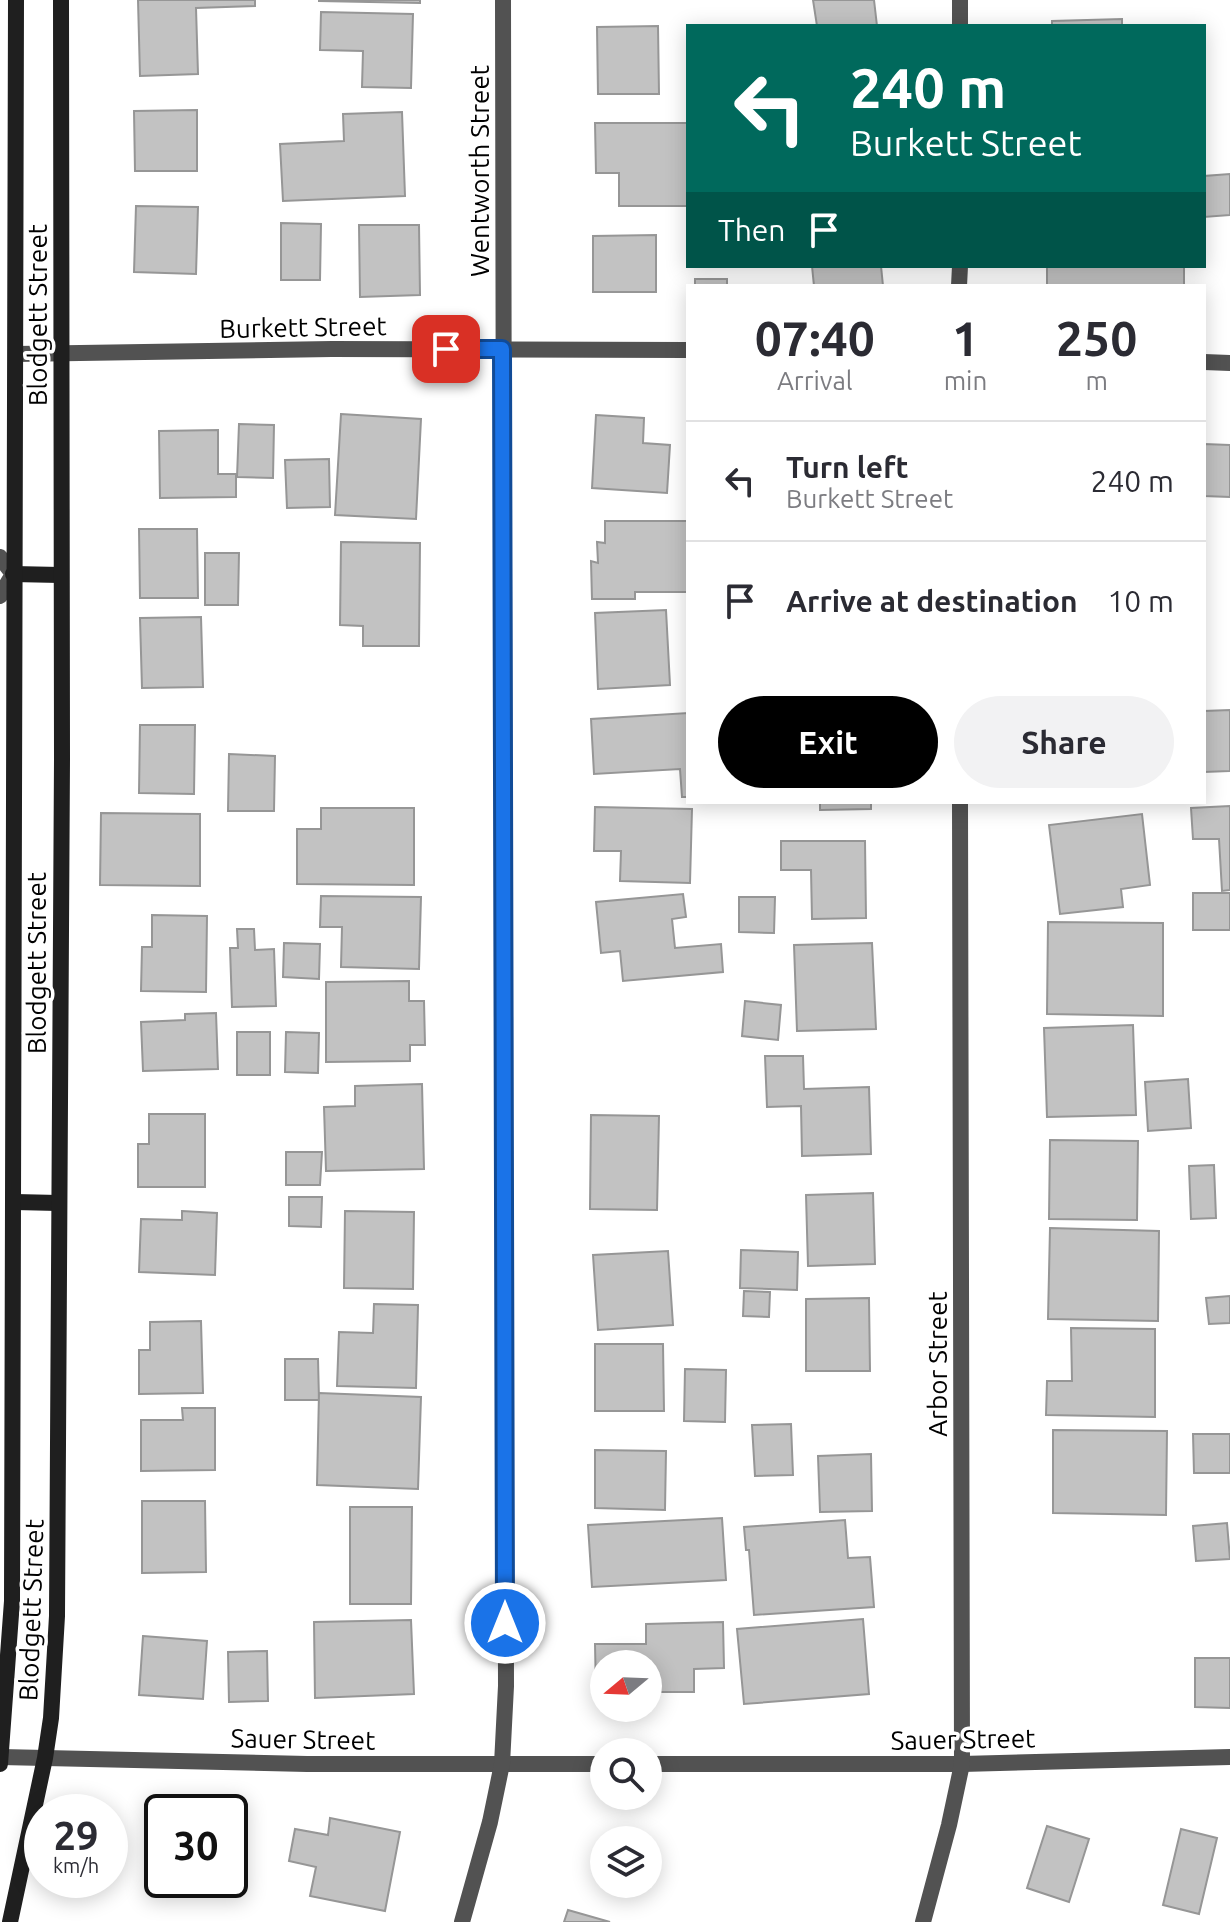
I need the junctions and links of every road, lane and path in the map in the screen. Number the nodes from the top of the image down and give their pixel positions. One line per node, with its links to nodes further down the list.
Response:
1 (16, 0): 8 (main road, Blodgett Street)
2 (61, 0): 9 (main road, Blodgett Street)
3 (503, 0): 6 (street, Wentworth Street)
4 (960, 0): 5 (street)
5 (960, 24)
6 (502, 349): 7 (street, Burkett Street); 9 (street, Burkett Street); 22 (street, Wentworth Street)
7 (686, 350)
8 (16, 354): 9 (street, Burkett Street); 13 (main road, Blodgett Street)
9 (60, 355): 14 (main road, Blodgett Street)
10 (1206, 362): 11 (street)
11 (1230, 363)
12 (0, 557): 13 (street)
13 (13, 574): 14 (main road); 15 (street); 17 (main road, Blodgett Street)
14 (60, 575): 18 (main road, Blodgett Street)
15 (0, 596)
16 (960, 804): 25 (street, Arbor Street)
17 (15, 1202): 18 (main road); 21 (main road, Blodgett Street)
18 (58, 1203): 20 (main road, Blodgett Street)
19 (1230, 1757): 25 (street, Sauer Street)
20 (45, 1758): 21 (street, Sauer Street); 22 (street, Sauer Street); 26 (main road, Blodgett Street)
21 (1, 1761)
22 (502, 1764): 23 (street, Sauer Street); 27 (street, Wentworth Street)
23 (590, 1764)
24 (662, 1764): 25 (street, Sauer Street)
25 (962, 1764): 28 (street, Arbor Street)
26 (10, 1922)
27 (462, 1922)
28 (923, 1922)

